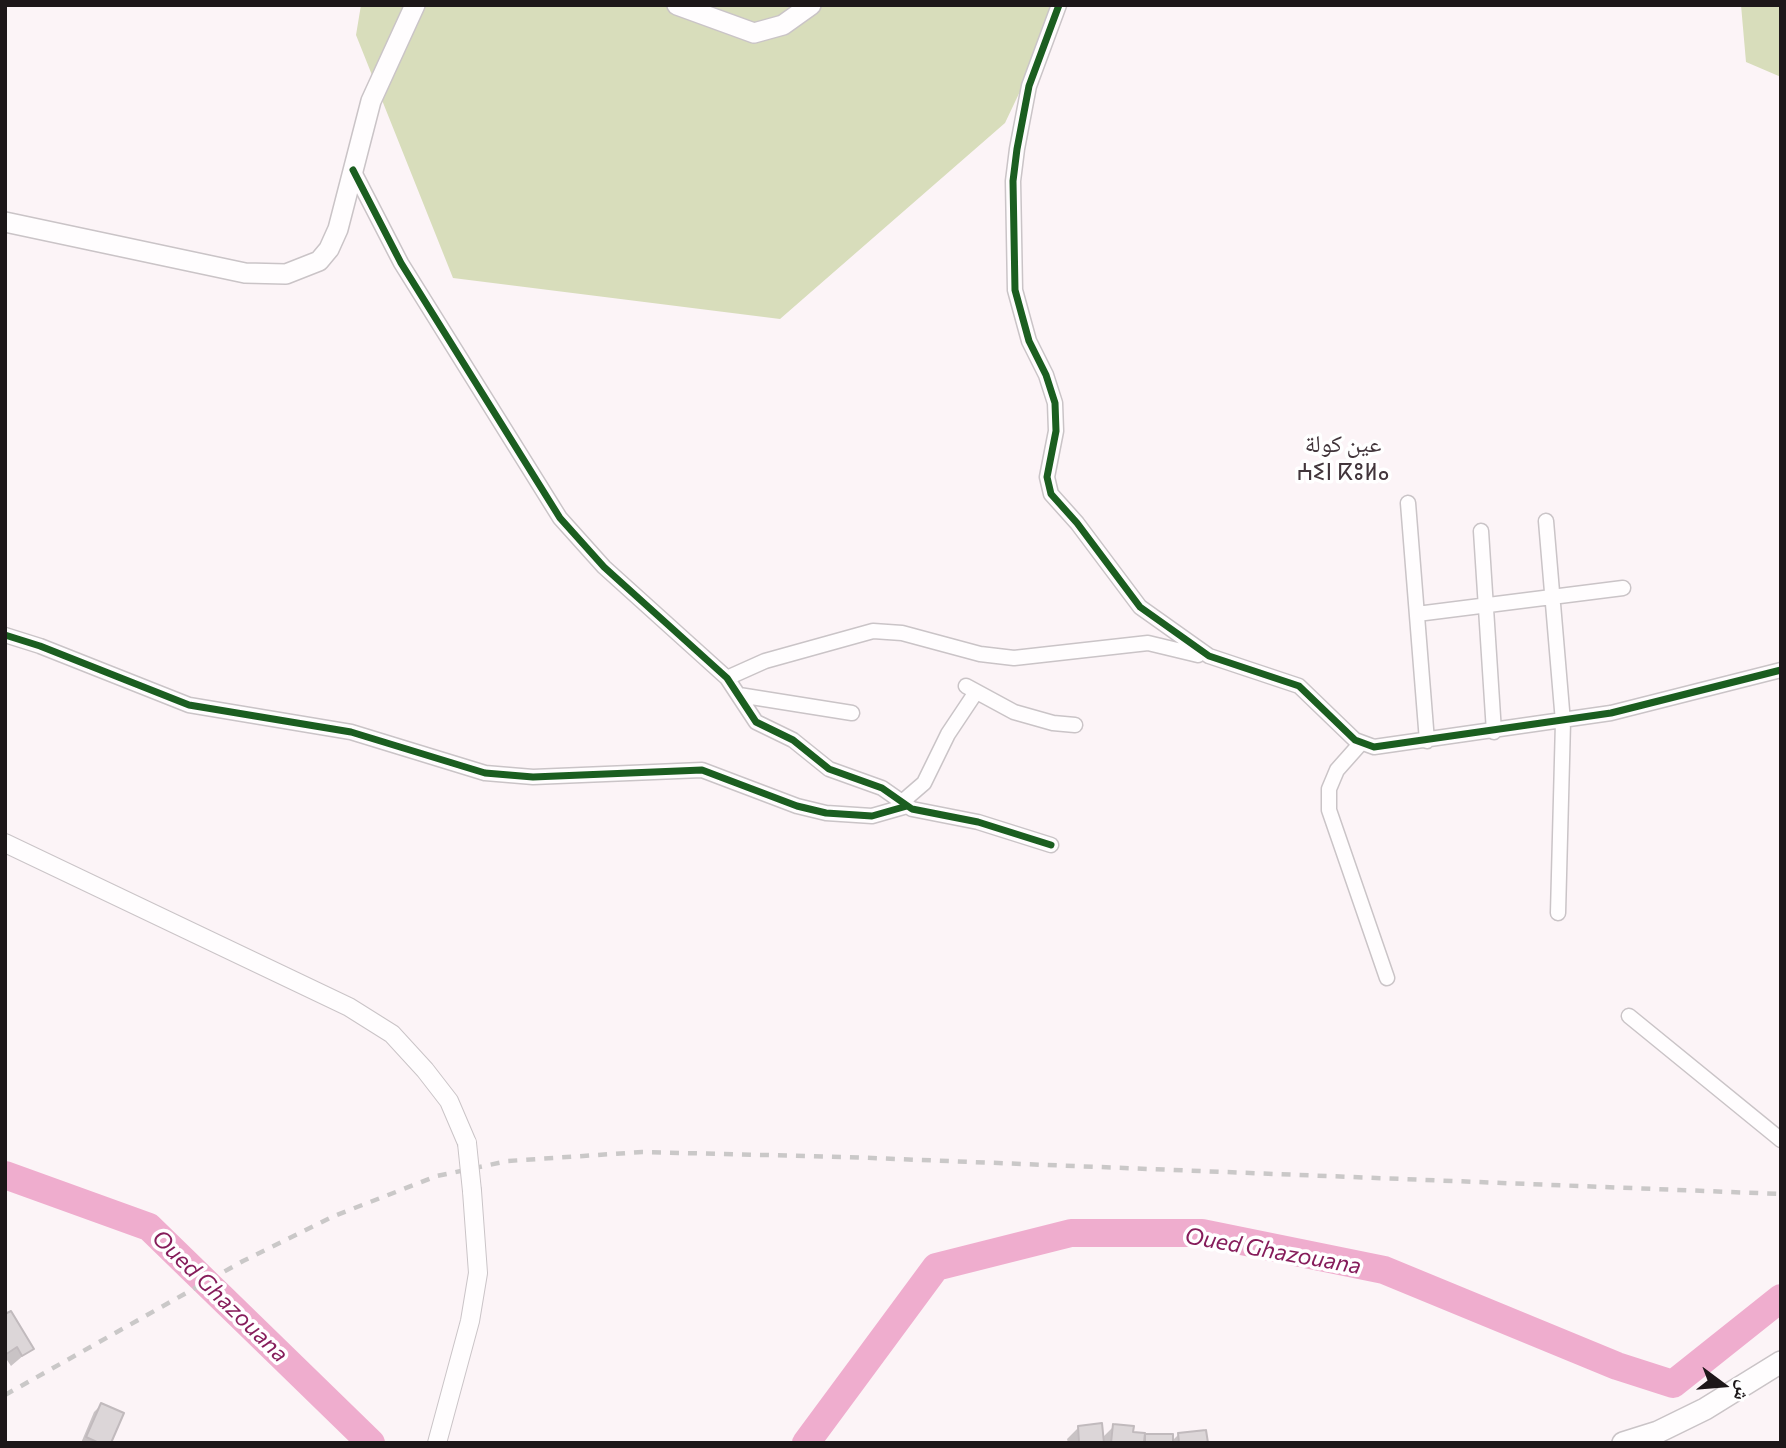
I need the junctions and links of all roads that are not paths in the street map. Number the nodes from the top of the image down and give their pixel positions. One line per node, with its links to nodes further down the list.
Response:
1 (415, 5): 5 (main road)
2 (677, 5): 3 (main road)
3 (811, 5)
4 (1059, 5): 15 (street)
5 (353, 170): 6 (main road); 17 (street)
6 (5, 222)
7 (1408, 503): 13 (street)
8 (1546, 521): 11 (street)
9 (1481, 531): 12 (street)
10 (1623, 589): 11 (street)
11 (1552, 597): 12 (street); 20 (street)
12 (1486, 605): 13 (street); 22 (street)
13 (1417, 614): 23 (street)
14 (5, 635): 25 (street)
15 (1209, 656): 17 (street); 24 (street)
16 (1781, 670): 20 (street)
17 (727, 678): 18 (street)
18 (739, 695): 19 (street); 25 (street)
19 (852, 713)
20 (1563, 722): 22 (street); 28 (street)
21 (1075, 725): 25 (street)
22 (1494, 732): 23 (street)
23 (1427, 741): 24 (street)
24 (1361, 743): 29 (street)
25 (904, 804): 27 (street)
26 (5, 843): 33 (street, bridge)
27 (1051, 845)
28 (1558, 913)
29 (1387, 978)
30 (1629, 1016): 31 (street)
31 (1781, 1140)
32 (1781, 1362): 34 (main road)
33 (437, 1443)
34 (1623, 1443)

